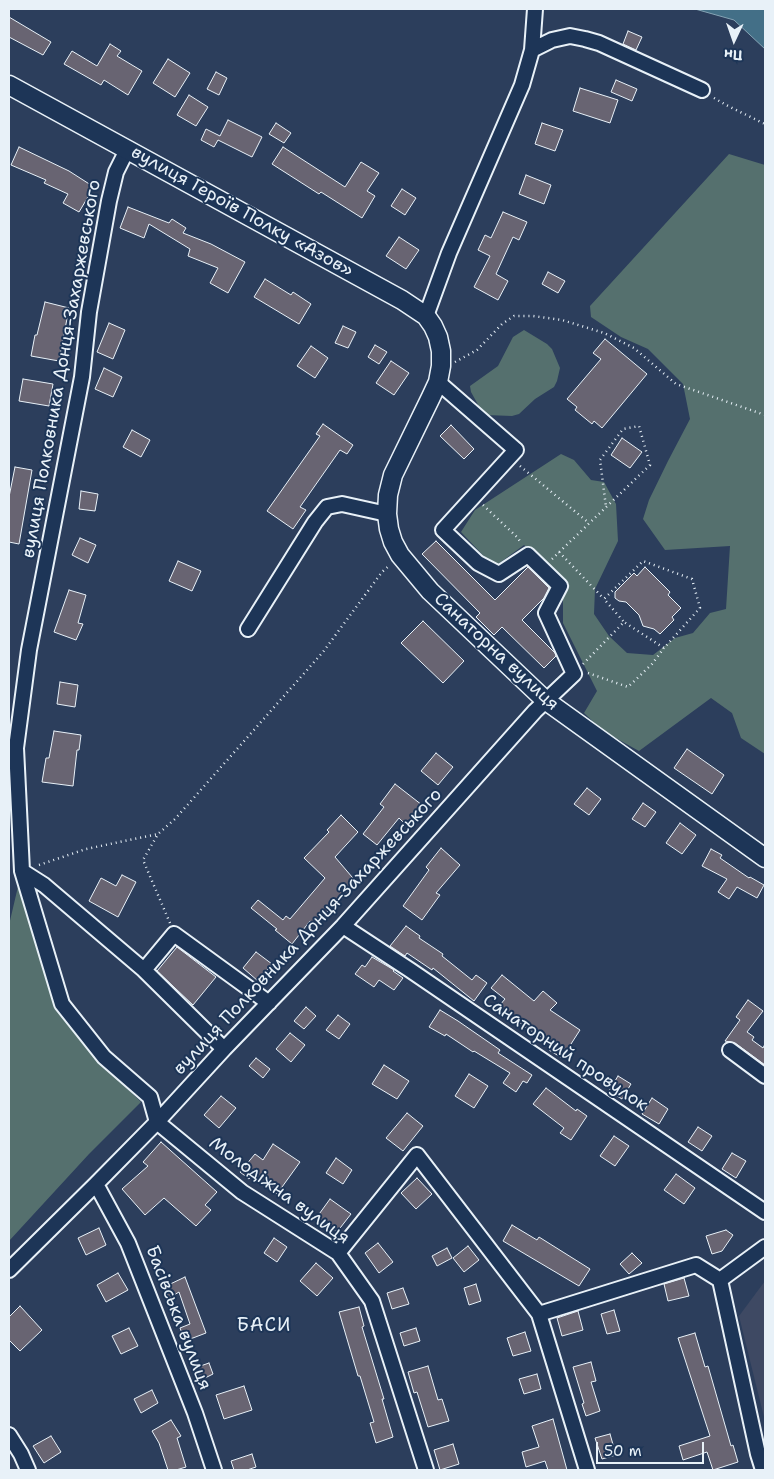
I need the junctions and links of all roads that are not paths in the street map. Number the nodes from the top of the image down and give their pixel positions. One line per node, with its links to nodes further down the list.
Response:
1 (535, 9): 2 (street)
2 (532, 50): 4 (street); 6 (street)
3 (9, 84): 5 (main road, вулиця Героїв Полку «Азов»)
4 (702, 90)
5 (127, 150): 6 (main road, вулиця Героїв Полку «Азов»); 11 (street, вулиця Полковника Донця-Захаржевського)
6 (426, 316): 7 (main road, вулиця Героїв Полку «Азов»)
7 (439, 374): 8 (main road, Санаторна вулиця); 10 (street, вулиця Полковника Донця-Захаржевського)
8 (387, 514): 9 (street); 10 (main road, Санаторна вулиця)
9 (248, 629)
10 (545, 700): 12 (main road, Санаторна вулиця); 14 (street, вулиця Полковника Донця-Захаржевського)
11 (12, 748): 13 (street, вулиця Полковника Донця-Захаржевського)
12 (765, 858)
13 (22, 871): 15 (street); 20 (street, вулиця Полковника Донця-Захаржевського)
14 (343, 926): 16 (street, вулиця Полковника Донця-Захаржевського); 22 (street, Санаторний провулок)
15 (144, 970): 16 (street); 17 (street)
16 (269, 1003): 17 (street, вулиця Полковника Донця-Захаржевського)
17 (224, 1049): 20 (street, вулиця Полковника Донця-Захаржевського)
18 (730, 1050): 19 (street)
19 (765, 1076)
20 (157, 1122): 21 (street, вулиця Полковника Донця-Захаржевського); 24 (street, Молодіжна вулиця)
21 (96, 1184): 25 (street, вулиця Полковника Донця-Захаржевського); 30 (street, Басівська вулиця)
22 (765, 1212)
23 (765, 1247): 26 (street)
24 (338, 1253): 27 (street); 31 (street, Молодіжна вулиця)
25 (9, 1270)
26 (720, 1280): 27 (street); 33 (street)
27 (538, 1314): 32 (street)
28 (9, 1435): 29 (street)
29 (28, 1470)
30 (214, 1470)
31 (426, 1470)
32 (588, 1470)
33 (763, 1470)

